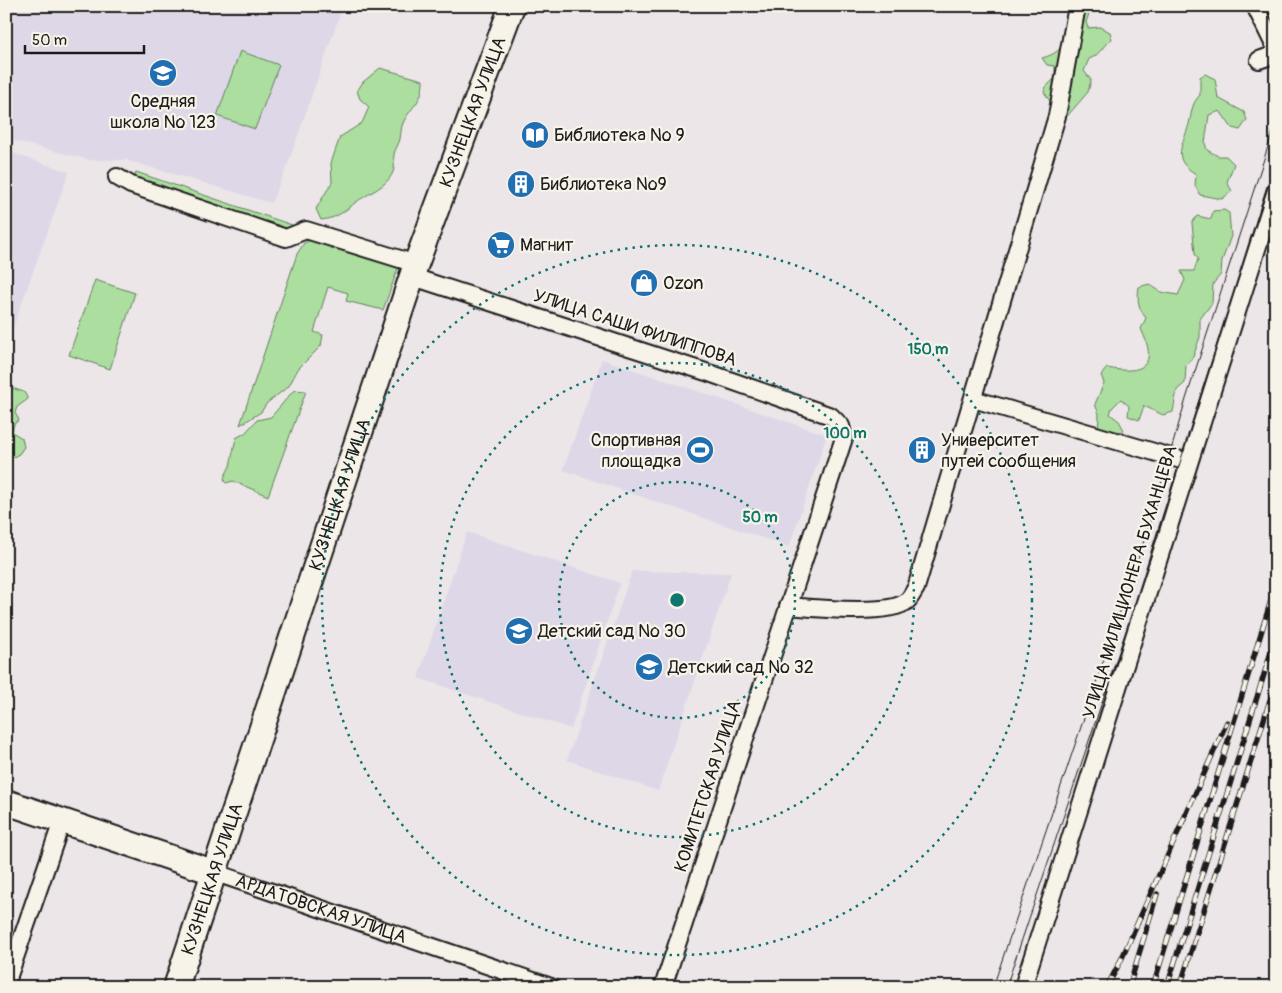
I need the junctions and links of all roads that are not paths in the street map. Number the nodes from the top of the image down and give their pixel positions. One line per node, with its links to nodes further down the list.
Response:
1 (512, 6): 9 (street, КУЗНЕЦКАЯ УЛИЦА)
2 (1077, 6): 10 (street)
3 (1255, 6): 4 (street)
4 (1276, 49)
5 (1276, 54): 6 (street)
6 (1259, 60)
7 (116, 177): 9 (street, УЛИЦА САШИ ФИЛИППОВА)
8 (1276, 189): 12 (street, УЛИЦА МИЛИЦИОНЕРА БУХАНЦЕВА)
9 (415, 271): 11 (street, УЛИЦА САШИ ФИЛИППОВА); 16 (street, КУЗНЕЦКАЯ УЛИЦА)
10 (973, 399): 12 (street); 13 (street)
11 (841, 426): 13 (street, КОМИТЕТСКАЯ УЛИЦА)
12 (1188, 462): 21 (street, УЛИЦА МИЛИЦИОНЕРА БУХАНЦЕВА)
13 (788, 606): 20 (street, КОМИТЕТСКАЯ УЛИЦА)
14 (6, 802): 15 (street, АРДАТОВСКАЯ УЛИЦА)
15 (62, 820): 16 (street, АРДАТОВСКАЯ УЛИЦА); 17 (street)
16 (216, 873): 18 (street, КУЗНЕЦКАЯ УЛИЦА); 19 (street, АРДАТОВСКАЯ УЛИЦА)
17 (6, 984)
18 (176, 987)
19 (551, 987)
20 (662, 987)
21 (1023, 987)

